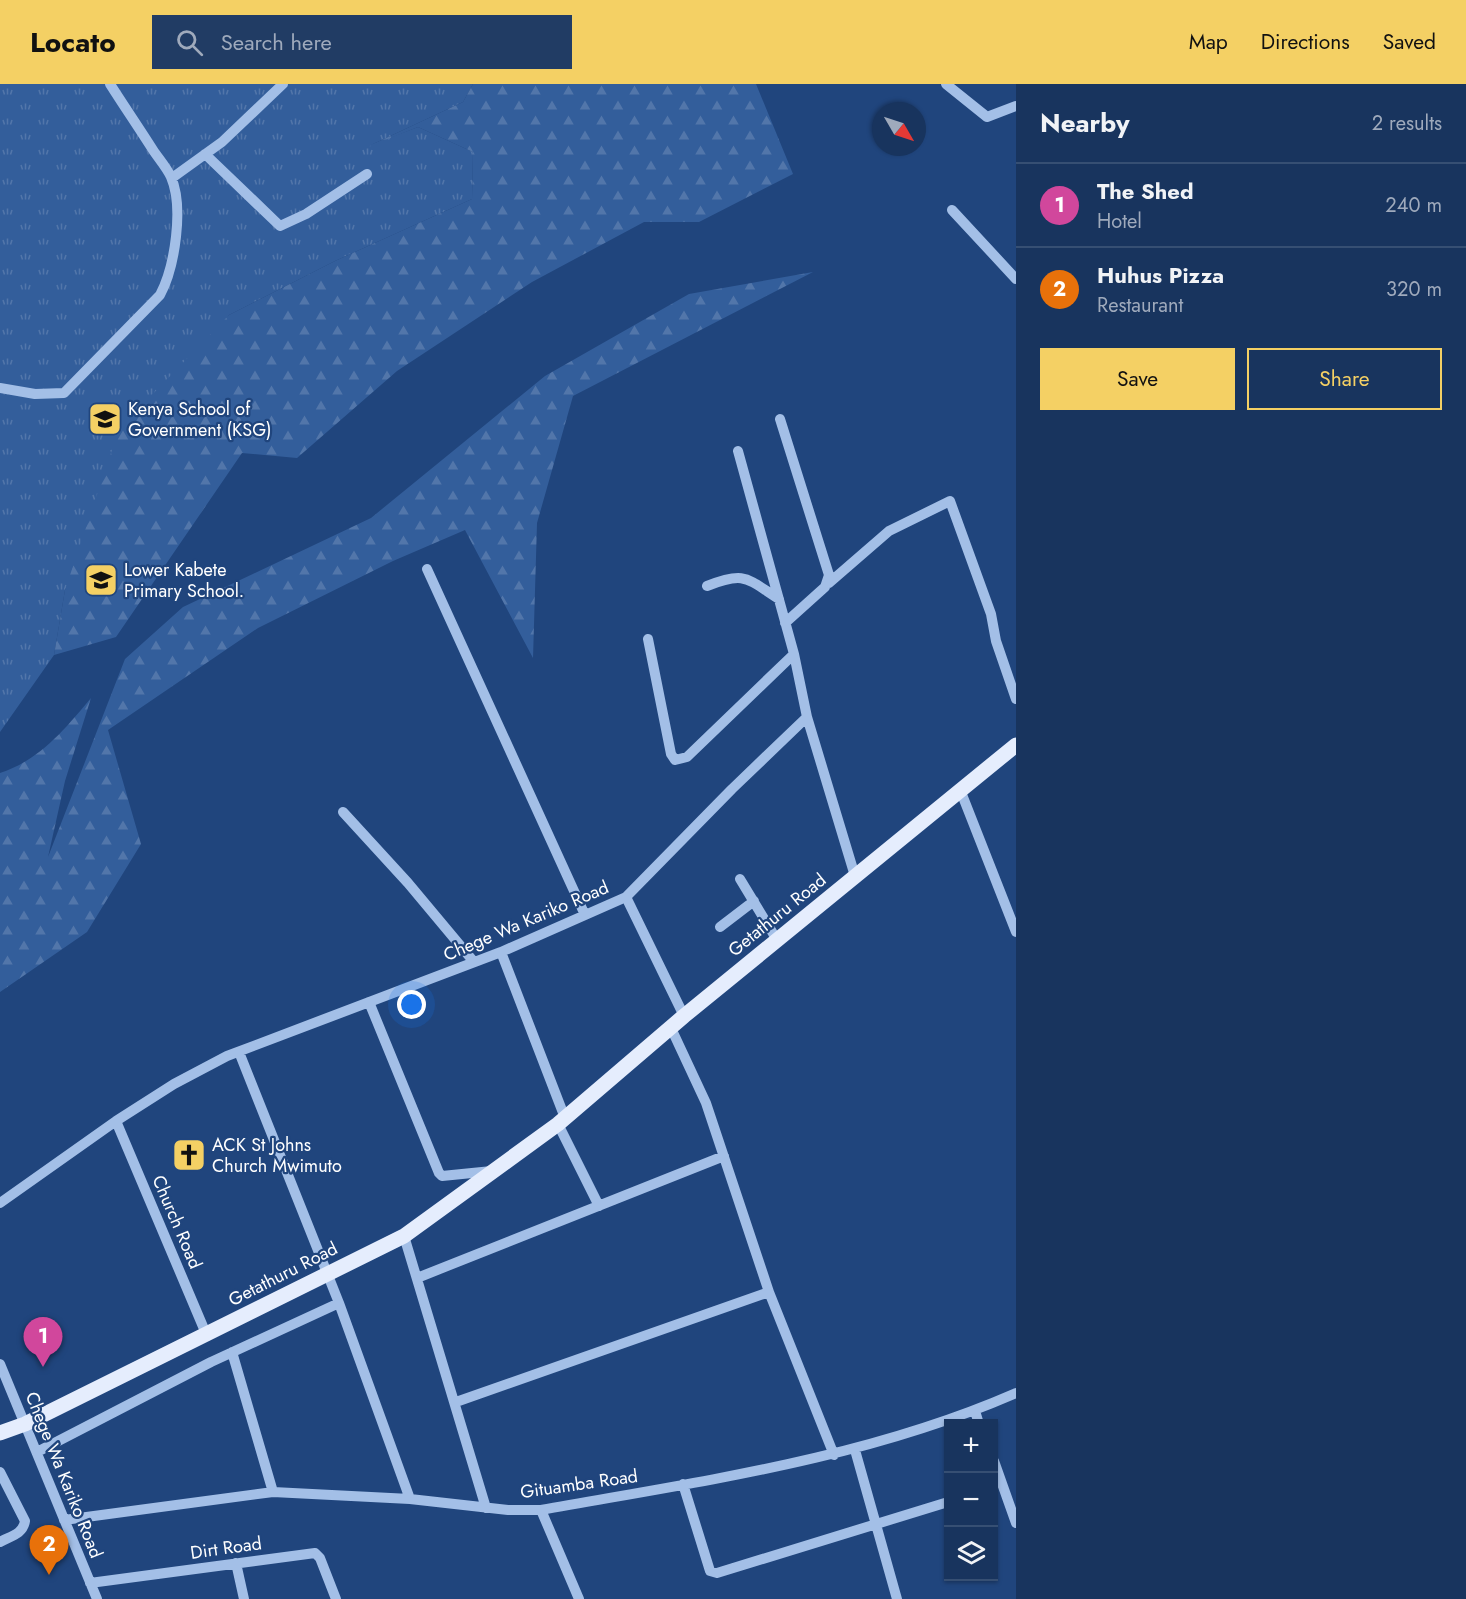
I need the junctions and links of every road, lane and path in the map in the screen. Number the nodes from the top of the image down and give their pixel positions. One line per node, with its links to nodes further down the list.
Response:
1 (110, 84): 7 (street)
2 (283, 84): 5 (street)
3 (946, 84): 4 (street)
4 (1016, 106)
5 (205, 154): 6 (street); 7 (street)
6 (367, 174)
7 (172, 178): 10 (street)
8 (952, 210): 9 (street)
9 (1016, 279)
10 (0, 388)
11 (780, 419): 14 (street)
12 (738, 451): 16 (street)
13 (427, 568): 29 (street)
14 (829, 583): 17 (street); 20 (street)
15 (707, 586): 16 (street)
16 (779, 599): 17 (street)
17 (785, 623): 19 (street)
18 (648, 639): 19 (street)
19 (794, 654): 21 (street)
20 (1016, 699)
21 (807, 717): 25 (street); 27 (street, Chege Wa Kariko Road)
22 (1016, 745): 23 (main road, Getathuru Road)
23 (961, 792): 25 (main road, Getathuru Road); 31 (street)
24 (343, 812): 34 (street)
25 (855, 876): 32 (main road, Getathuru Road)
26 (740, 879): 28 (street)
27 (626, 897): 29 (street, Chege Wa Kariko Road); 36 (street)
28 (754, 901): 30 (street); 32 (street)
29 (585, 915): 33 (street, Chege Wa Kariko Road)
30 (720, 927)
31 (1016, 932)
32 (777, 940): 36 (main road, Getathuru Road)
33 (501, 952): 34 (street, Chege Wa Kariko Road); 40 (street)
34 (474, 962): 35 (street, Chege Wa Kariko Road)
35 (369, 1002): 38 (street, Chege Wa Kariko Road); 42 (street)
36 (684, 1016): 37 (main road, Getathuru Road)
37 (671, 1028): 40 (main road, Getathuru Road); 41 (street)
38 (239, 1052): 39 (street, Chege Wa Kariko Road); 46 (street)
39 (116, 1121): 43 (street, Chege Wa Kariko Road); 50 (street, Church Road)
40 (561, 1121): 42 (main road, Getathuru Road); 44 (street)
41 (724, 1156): 44 (street); 48 (street)
42 (492, 1171): 45 (main road, Getathuru Road)
43 (0, 1203)
44 (599, 1206): 47 (street)
45 (404, 1236): 46 (main road, Getathuru Road); 47 (street)
46 (326, 1273): 49 (street); 50 (main road, Getathuru Road)
47 (417, 1278): 54 (street)
48 (769, 1292): 54 (street); 61 (street)
49 (339, 1303): 51 (street); 66 (street)
50 (207, 1336): 57 (main road, Getathuru Road)
51 (232, 1352): 60 (street); 65 (street)
52 (0, 1364): 57 (street, Chege Wa Kariko Road)
53 (1016, 1393): 55 (street, Gituamba Road)
54 (456, 1402): 68 (street)
55 (975, 1411): 56 (street); 59 (street, Gituamba Road)
56 (978, 1419)
57 (25, 1424): 58 (main road, Getathuru Road); 60 (street, Chege Wa Kariko Road)
58 (0, 1433)
59 (855, 1450): 61 (street, Gituamba Road); 71 (street)
60 (37, 1452): 70 (street, Chege Wa Kariko Road)
61 (834, 1455): 63 (street, Gituamba Road)
62 (0, 1472): 73 (street)
63 (682, 1485): 69 (street, Gituamba Road); 71 (street)
64 (998, 1487): 72 (street)
65 (273, 1492): 66 (street, Gituamba Road); 70 (street, Gituamba Road)
66 (410, 1499): 68 (street, Gituamba Road)
67 (944, 1503): 71 (street)
68 (486, 1508): 69 (street, Gituamba Road)
69 (541, 1510): 79 (street)
70 (64, 1520): 75 (street, Chege Wa Kariko Road)
71 (876, 1523): 80 (street)
72 (1016, 1523)
73 (0, 1542)
74 (236, 1563): 75 (street, Dirt Road); 77 (street); 78 (street, Dirt Road)
75 (90, 1583): 76 (street, Chege Wa Kariko Road)
76 (97, 1599)
77 (244, 1599)
78 (336, 1599)
79 (579, 1599)
80 (897, 1599)

